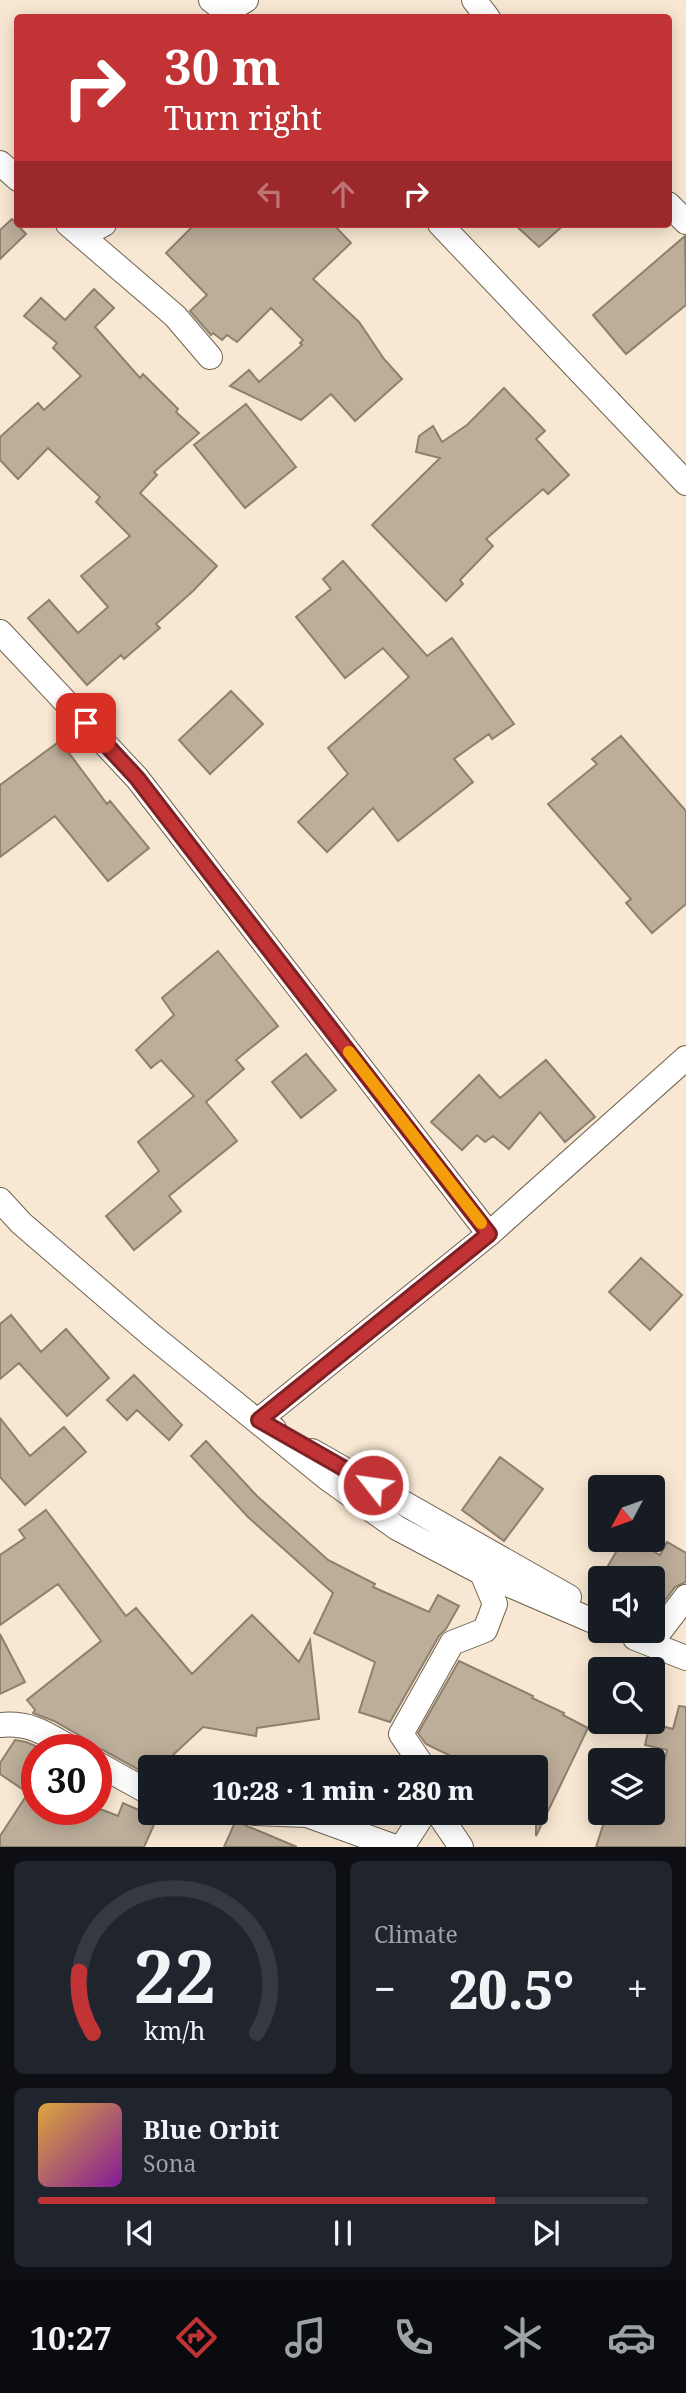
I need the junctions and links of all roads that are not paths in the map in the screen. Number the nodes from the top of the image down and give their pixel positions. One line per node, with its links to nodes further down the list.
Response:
1 (474, 0): 2 (street)
2 (485, 14)
3 (0, 163): 4 (street)
4 (14, 175)
5 (672, 208): 6 (street)
6 (686, 222)
7 (444, 228): 10 (street)
8 (75, 230): 9 (street)
9 (210, 357)
10 (686, 483)
11 (0, 632): 14 (street)
12 (686, 1058): 14 (street)
13 (0, 1200): 15 (street)
14 (489, 1234): 17 (street)
15 (482, 1573): 18 (street); 23 (street)
16 (686, 1597): 19 (street)
17 (588, 1608)
18 (588, 1619)
19 (650, 1644): 20 (street)
20 (686, 1658)
21 (0, 1725): 22 (street)
22 (46, 1734)
23 (415, 1755)
24 (112, 1772): 25 (street)
25 (138, 1786)
26 (335, 1825): 29 (street)
27 (416, 1825): 30 (street)
28 (446, 1825): 31 (street)
29 (396, 1847)
30 (402, 1847)
31 (461, 1847)

